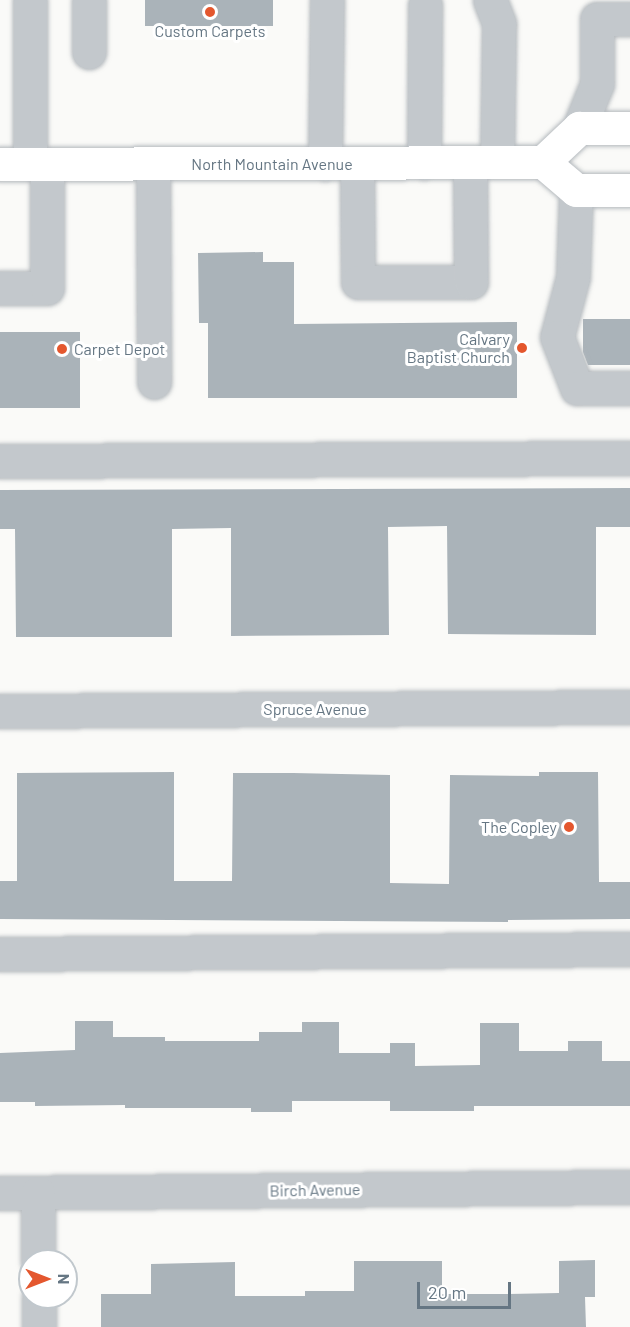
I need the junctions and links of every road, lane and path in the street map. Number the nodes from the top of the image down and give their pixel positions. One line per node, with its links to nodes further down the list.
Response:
1 (30, 0): 13 (street)
2 (89, 0): 7 (street)
3 (327, 0): 15 (street)
4 (490, 0): 10 (street)
5 (425, 5): 12 (street)
6 (630, 19): 8 (street)
7 (89, 52)
8 (579, 128): 9 (main road); 11 (main road)
9 (630, 128)
10 (483, 162): 11 (main road, North Mountain Avenue); 12 (main road, North Mountain Avenue); 15 (street)
11 (543, 162): 16 (main road)
12 (424, 163): 15 (main road, North Mountain Avenue)
13 (26, 164): 14 (main road, North Mountain Avenue); 18 (street)
14 (153, 164): 15 (main road, North Mountain Avenue); 19 (street)
15 (341, 164)
16 (576, 190): 17 (main road); 20 (street)
17 (630, 190)
18 (0, 288)
19 (154, 382)
20 (630, 388)
21 (630, 458): 22 (street)
22 (0, 461)
23 (630, 707): 24 (street, Spruce Avenue)
24 (0, 711)
25 (630, 949): 26 (street)
26 (0, 954)
27 (630, 1187): 29 (street, Birch Avenue)
28 (0, 1193): 29 (street, Birch Avenue)
29 (38, 1193): 30 (street)
30 (38, 1249)
31 (39, 1309): 32 (street)
32 (39, 1327)

